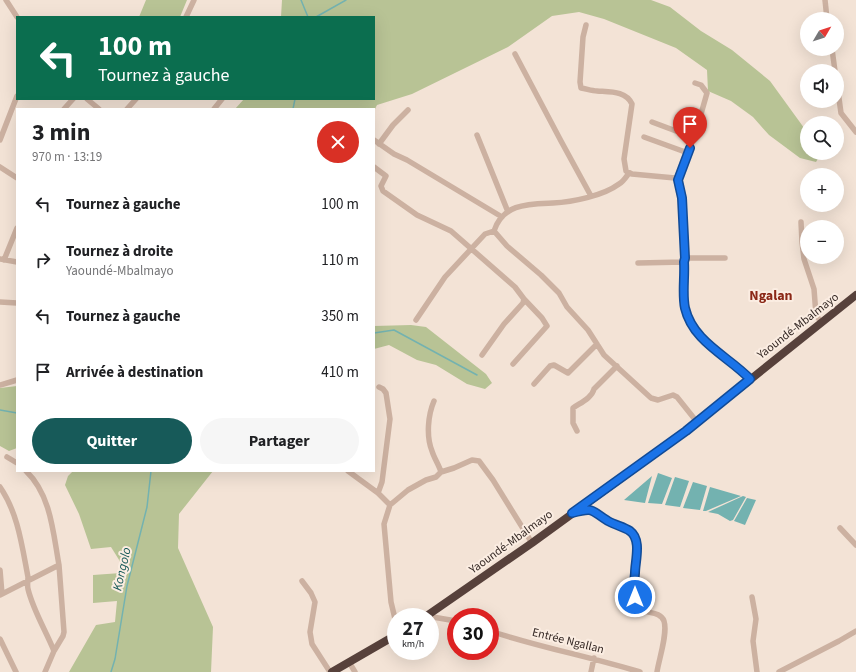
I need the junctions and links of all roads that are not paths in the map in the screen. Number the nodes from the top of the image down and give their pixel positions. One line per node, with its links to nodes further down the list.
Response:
1 (6, 0): 5 (street)
2 (194, 0): 6 (street)
3 (825, 0): 4 (street)
4 (827, 12)
5 (16, 16)
6 (186, 16)
7 (586, 25): 31 (street)
8 (515, 54): 34 (street)
9 (695, 83): 25 (street)
10 (16, 99): 26 (street)
11 (72, 100): 15 (street)
12 (88, 100): 16 (street)
13 (135, 100): 17 (street)
14 (221, 100): 18 (street)
15 (65, 108)
16 (98, 108)
17 (129, 108)
18 (215, 108)
19 (840, 108): 22 (street)
20 (408, 110): 27 (street)
21 (652, 122): 25 (street)
22 (856, 132)
23 (477, 135): 35 (street)
24 (644, 137): 28 (street)
25 (692, 137): 28 (street)
26 (0, 140)
27 (376, 142): 36 (street)
28 (688, 152): 33 (street)
29 (0, 167): 32 (street)
30 (375, 169): 39 (street)
31 (629, 173): 33 (street); 34 (street)
32 (16, 177)
33 (678, 180): 42 (street)
34 (591, 196): 35 (street)
35 (508, 212): 36 (street)
36 (502, 217): 38 (street)
37 (16, 230): 41 (street)
38 (494, 231): 39 (street); 52 (street)
39 (472, 248): 47 (street); 50 (street)
40 (726, 258): 42 (street)
41 (2, 259): 43 (street)
42 (684, 260): 44 (street); 56 (street)
43 (16, 262)
44 (638, 263)
45 (806, 264): 51 (street)
46 (856, 295): 51 (highway, Yaoundé-Mbalmayo)
47 (524, 299): 53 (street); 54 (street)
48 (0, 302): 49 (street)
49 (16, 303)
50 (416, 320)
51 (820, 322): 56 (highway, Yaoundé-Mbalmayo)
52 (597, 344): 55 (street); 59 (street)
53 (482, 355)
54 (513, 364)
55 (617, 366): 62 (street); 63 (street)
56 (750, 379): 62 (highway, Yaoundé-Mbalmayo)
57 (16, 380): 58 (street)
58 (0, 384)
59 (534, 384)
60 (379, 387): 70 (street)
61 (434, 401): 68 (street)
62 (697, 422): 72 (highway, Yaoundé-Mbalmayo)
63 (577, 432)
64 (7, 457): 65 (street)
65 (16, 462)
66 (27, 472): 76 (street)
67 (349, 472): 70 (street)
68 (441, 472): 71 (street); 74 (street)
69 (0, 487): 78 (street)
70 (378, 493): 71 (street)
71 (390, 505): 82 (street)
72 (572, 513): 74 (highway, Yaoundé-Mbalmayo); 97 (street)
73 (840, 528): 75 (street)
74 (532, 542): 83 (highway, Yaoundé-Mbalmayo)
75 (856, 545)
76 (59, 565): 78 (street); 88 (street)
77 (0, 570): 80 (street)
78 (28, 580): 80 (street); 88 (street)
79 (302, 581): 93 (street)
80 (1, 594)
81 (752, 597): 98 (street)
82 (392, 608)
83 (439, 608)
84 (856, 631): 99 (street)
85 (499, 634): 89 (street, Entrée Ngallan)
86 (0, 639): 91 (street)
87 (387, 640): 90 (highway)
88 (54, 651): 92 (street)
89 (594, 658): 95 (street); 96 (street, Entrée Ngallan)
90 (349, 662): 93 (highway); 94 (street)
91 (16, 672)
92 (45, 672)
93 (331, 672)
94 (355, 672)
95 (591, 672)
96 (640, 672)
97 (656, 672)
98 (758, 672)
99 (780, 672)

